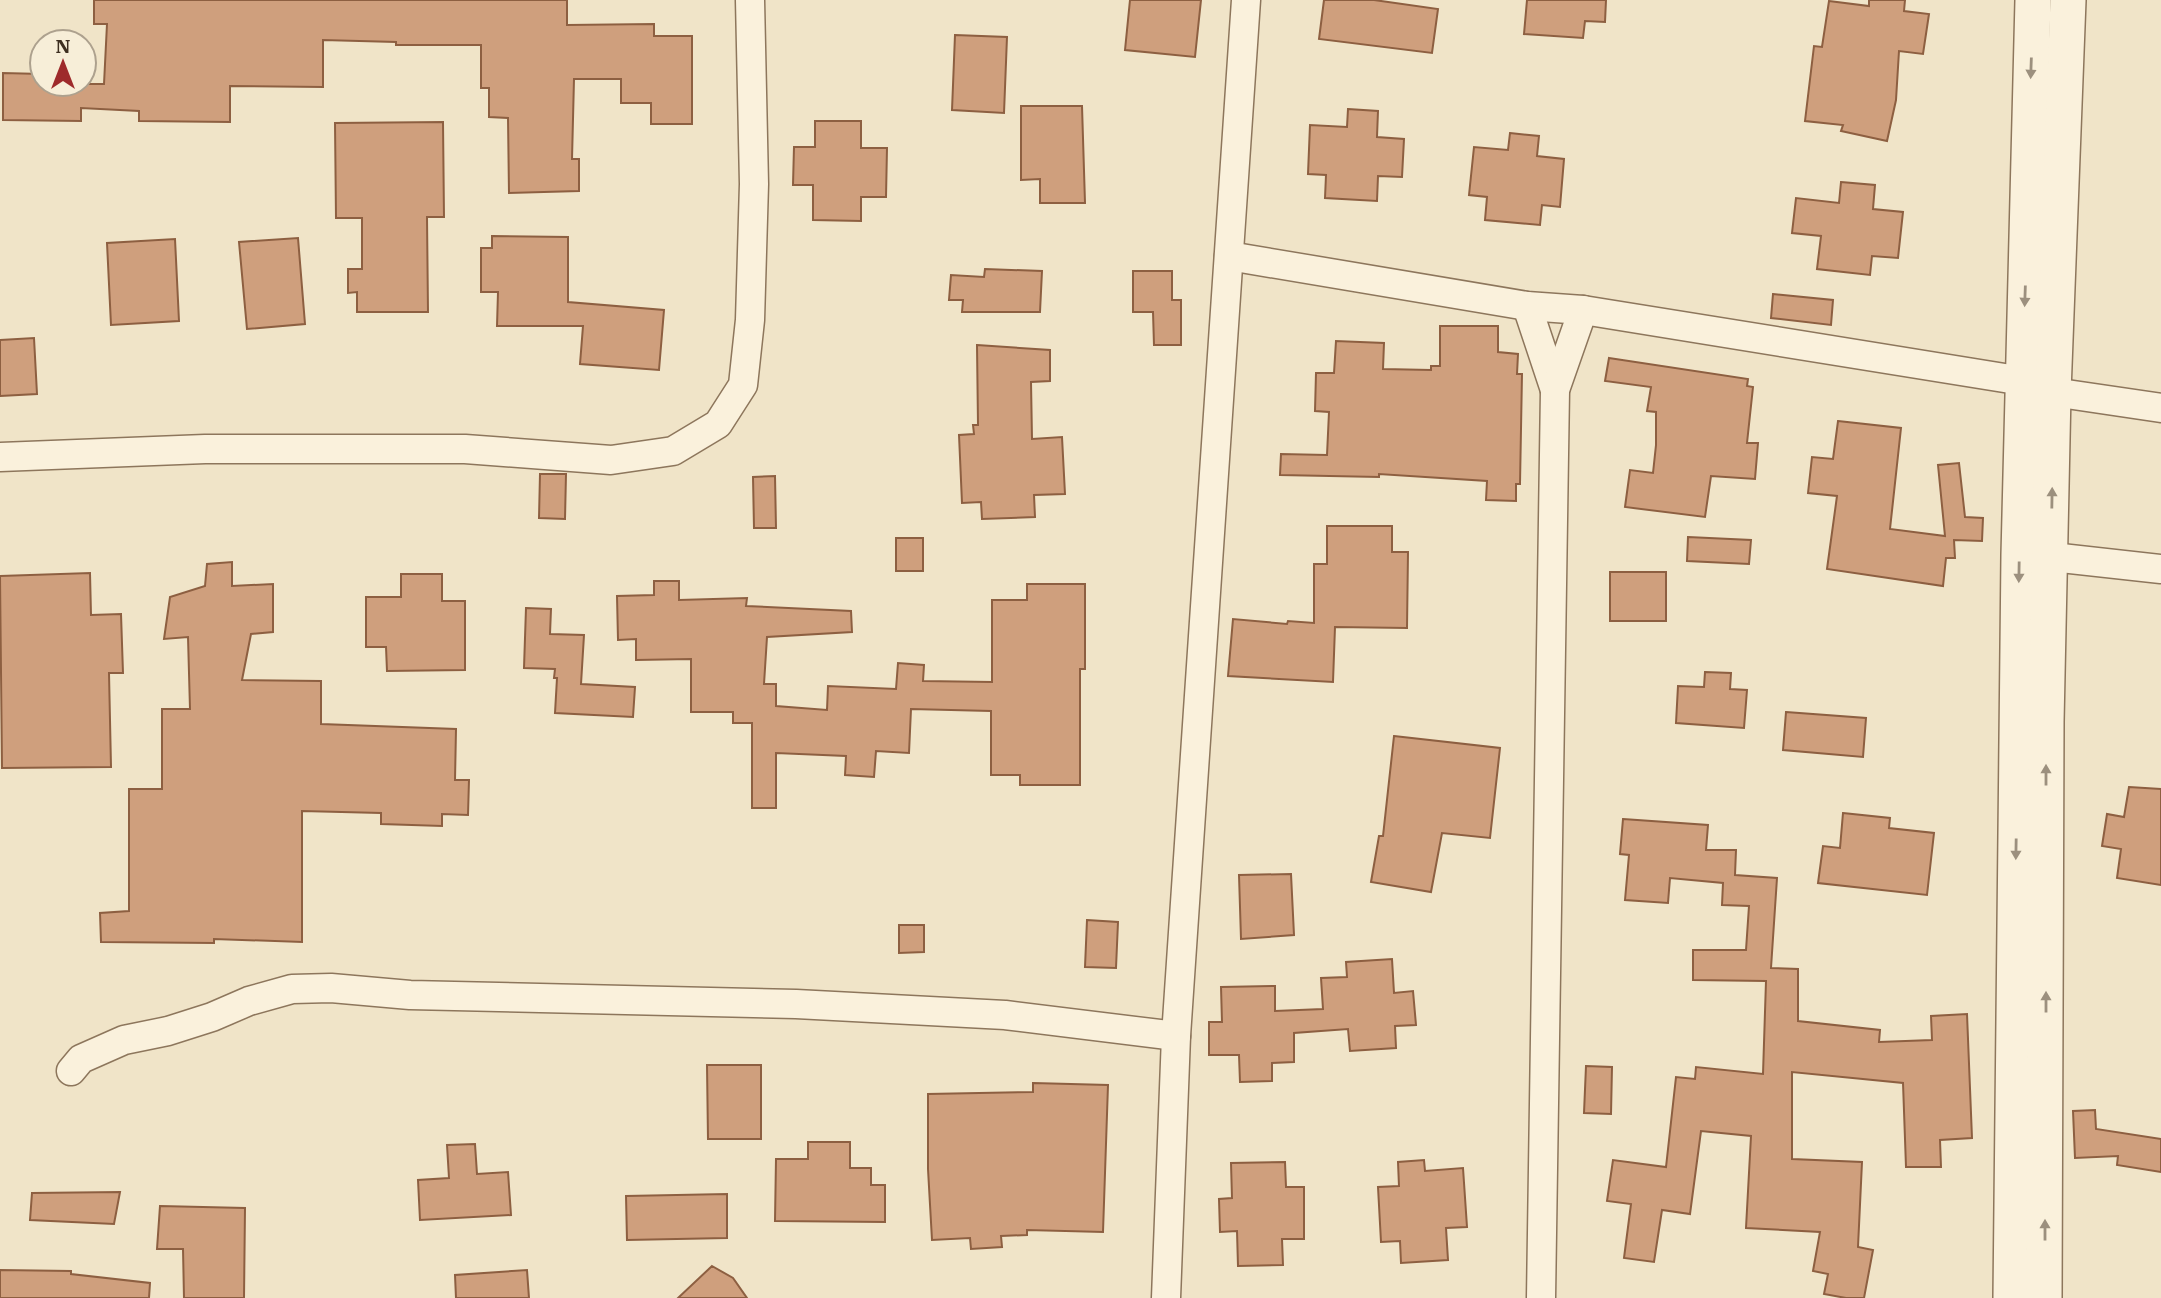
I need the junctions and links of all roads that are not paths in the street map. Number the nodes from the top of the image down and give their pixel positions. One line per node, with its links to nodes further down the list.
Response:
1 (750, 0): 11 (street)
2 (1246, 0): 5 (street)
3 (2033, 0): 8 (street, one-way to 8)
4 (2068, 0): 8 (street)
5 (1229, 256): 6 (street); 14 (street)
6 (1527, 306): 7 (street); 9 (street)
7 (1583, 310): 8 (street); 9 (street)
8 (2038, 386): 10 (street); 12 (street, one-way to 8); 18 (street, one-way to 18)
9 (1555, 390): 17 (street)
10 (2161, 408)
11 (0, 457)
12 (2052, 557): 13 (street); 19 (street, one-way to 12)
13 (2161, 569)
14 (1176, 1036): 15 (street); 16 (street)
15 (71, 1071)
16 (1167, 1298)
17 (1541, 1298)
18 (2011, 1298)
19 (2045, 1298)

